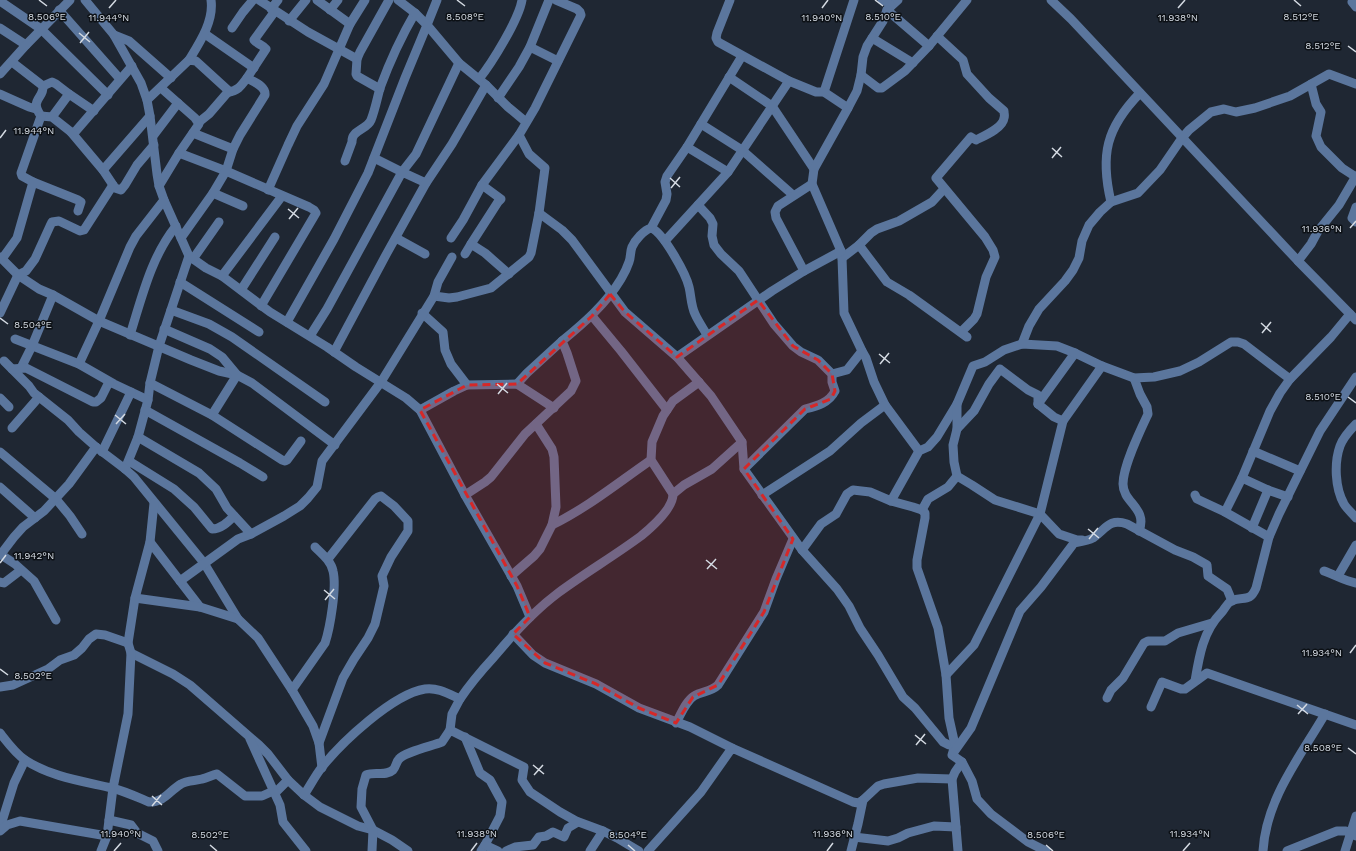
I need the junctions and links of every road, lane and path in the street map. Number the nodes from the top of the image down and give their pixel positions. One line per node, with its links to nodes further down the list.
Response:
1 (70, 0): 28 (street)
2 (85, 0): 39 (street)
3 (211, 0): 38 (street)
4 (253, 0): 36 (street)
5 (259, 0): 29 (street)
6 (278, 0): 29 (street)
7 (306, 0): 32 (street)
8 (317, 0): 30 (street)
9 (338, 0): 30 (street)
10 (365, 0): 33 (street)
11 (389, 0): 47 (street)
12 (398, 0): 31 (street)
13 (436, 0): 34 (street)
14 (522, 0): 62 (street)
15 (549, 0): 44 (street)
16 (556, 0): 27 (street)
17 (581, 0): 27 (street)
18 (730, 0): 46 (street)
19 (854, 0): 69 (street)
20 (882, 0): 25 (street)
21 (967, 0): 40 (street)
22 (1051, 0): 70 (street)
23 (1353, 0): 26 (street)
24 (0, 1): 37 (street)
25 (892, 5): 41 (street); 43 (street)
26 (1356, 7)
27 (577, 9): 49 (street)
28 (59, 10): 37 (street); 60 (street)
29 (273, 10): 32 (street); 54 (street)
30 (330, 10): 33 (street)
31 (415, 13): 34 (street); 67 (street)
32 (289, 21): 45 (street)
33 (350, 24): 45 (street)
34 (427, 25): 51 (street); 95 (street)
35 (0, 28): 42 (street)
36 (232, 28)
37 (41, 29): 42 (street); 73 (street)
38 (205, 34): 48 (street); 54 (street)
39 (114, 35): 53 (street); 58 (street)
40 (938, 36): 43 (street); 109 (street)
41 (872, 38): 52 (street); 56 (street)
42 (26, 45): 50 (street)
43 (929, 46): 52 (street)
44 (530, 47): 49 (street); 74 (street)
45 (338, 50): 47 (street); 110 (street)
46 (742, 56): 57 (street); 61 (street)
47 (357, 59): 67 (street)
48 (190, 60): 58 (street); 68 (street)
49 (558, 61): 84 (street)
50 (6, 63): 55 (street); 65 (street)
51 (459, 63): 62 (street); 100 (street)
52 (913, 63): 56 (street)
53 (132, 66): 60 (street); 75 (street)
54 (254, 68): 59 (street)
55 (0, 74)
56 (862, 75): 78 (street)
57 (729, 77): 77 (street); 85 (street)
58 (171, 78): 66 (street)
59 (247, 78): 68 (street); 92 (street)
60 (120, 79): 73 (street)
61 (789, 81): 69 (street); 77 (street)
62 (483, 82): 74 (street); 104 (street)
63 (1311, 84): 64 (street); 89 (street); 102 (street)
64 (1356, 84)
65 (43, 86): 72 (street); 80 (street)
66 (161, 88): 75 (street); 76 (street)
67 (380, 89): 96 (street)
68 (230, 92): 83 (street)
69 (824, 92): 78 (street)
70 (1140, 93): 89 (street); 115 (street)
71 (0, 94): 80 (street)
72 (69, 94): 79 (street); 82 (street)
73 (108, 95): 79 (street)
74 (498, 98): 84 (street)
75 (147, 100): 81 (street)
76 (178, 103): 83 (street); 90 (street)
77 (772, 106): 93 (street); 97 (street)
78 (848, 108): 97 (street)
79 (94, 111): 86 (street)
80 (38, 113): 82 (street); 103 (street)
81 (150, 116): 90 (street); 98 (street)
82 (52, 117): 86 (street)
83 (199, 122): 87 (street)
84 (526, 122): 88 (street)
85 (701, 124): 91 (street); 93 (street)
86 (71, 132): 98 (street)
87 (193, 133): 92 (street); 94 (street)
88 (519, 135): 107 (street); 120 (street)
89 (1182, 138): 115 (street); 138 (street)
90 (153, 141): 106 (street); 108 (street)
91 (687, 147): 101 (street); 124 (street)
92 (233, 149): 99 (street)
93 (742, 150): 101 (street); 112 (street)
94 (179, 153): 99 (street); 108 (street)
95 (374, 158): 100 (street); 156 (street)
96 (345, 161)
97 (814, 169): 105 (street)
98 (103, 170): 106 (street)
99 (226, 171): 110 (street); 111 (street)
100 (402, 172): 104 (street); 161 (street)
101 (728, 172): 116 (street)
102 (1356, 177): 138 (street)
103 (33, 182): 119 (street); 136 (street)
104 (426, 184): 127 (street)
105 (812, 184): 112 (street); 134 (street)
106 (113, 185): 141 (street)
107 (482, 185): 128 (street); 130 (street)
108 (159, 186): 114 (street)
109 (944, 189): 131 (street); 131 (street)
110 (268, 190): 113 (street)
111 (213, 193): 117 (street); 126 (street)
112 (793, 195): 139 (street)
113 (282, 196): 142 (street); 149 (street)
114 (164, 200): 123 (street); 155 (street)
115 (1111, 202): 164 (street)
116 (698, 205): 129 (street); 148 (street)
117 (243, 206)
118 (1356, 207): 122 (street)
119 (78, 211)
120 (539, 213): 140 (street); 145 (street)
121 (220, 222): 137 (street)
122 (1356, 222)
123 (176, 226): 126 (street); 159 (street)
124 (651, 228): 129 (street); 145 (street)
125 (275, 237): 144 (street)
126 (182, 238): 137 (street)
127 (396, 238): 132 (street); 168 (street)
128 (451, 238)
129 (665, 241): 160 (street)
130 (471, 244): 133 (street); 140 (street)
131 (859, 245): 134 (street)
132 (425, 254)
133 (465, 254)
134 (842, 254): 139 (street); 167 (street)
135 (452, 257): 147 (street)
136 (1, 258): 141 (street)
137 (191, 258): 142 (street); 143 (street)
138 (1298, 261): 154 (street)
139 (804, 271): 148 (street)
140 (509, 274): 147 (street)
141 (18, 275): 146 (street); 151 (street)
142 (222, 276): 144 (street)
143 (180, 282): 150 (street); 158 (street)
144 (241, 290): 149 (street)
145 (610, 294): 153 (street); 170 (street)
146 (53, 295): 155 (street); 165 (street)
147 (434, 296): 152 (street)
148 (758, 300): 160 (street); 175 (street)
149 (261, 306): 156 (street)
150 (171, 310): 157 (street); 190 (street)
151 (0, 313)
152 (422, 313): 181 (street); 185 (street)
153 (592, 316): 163 (street); 198 (street)
154 (1353, 317): 179 (street)
155 (99, 321): 159 (street); 172 (street)
156 (287, 322): 161 (street)
157 (164, 329): 166 (street); 176 (street)
158 (259, 332)
159 (130, 335): 166 (street)
160 (707, 335): 170 (street)
161 (310, 336): 168 (street)
162 (15, 339): 165 (street)
163 (562, 341): 184 (street); 195 (street)
164 (1022, 344): 169 (street); 191 (street)
165 (32, 346): 172 (street); 174 (street)
166 (159, 346): 176 (street); 183 (street)
167 (862, 351): 175 (street); 193 (street)
168 (334, 352): 181 (street)
169 (1075, 353): 173 (street); 192 (street)
170 (677, 357): 182 (street)
171 (4, 361): 174 (street)
172 (79, 364): 180 (street)
173 (1102, 366): 178 (street); 200 (street)
174 (16, 368): 180 (street); 187 (street)
175 (832, 374): 215 (street)
176 (237, 375): 199 (street); 208 (street)
177 (1356, 377): 216 (street)
178 (1134, 378): 179 (street); 238 (street)
179 (1290, 379): 211 (street)
180 (109, 382): 186 (street)
181 (381, 382): 197 (street); 208 (street)
182 (699, 382): 198 (street); 207 (street)
183 (150, 383): 189 (street); 199 (street)
184 (517, 384): 185 (street); 195 (street)
185 (466, 385): 197 (street)
186 (131, 392): 189 (street); 209 (street)
187 (39, 397): 203 (street); 209 (street)
188 (0, 398): 194 (street)
189 (148, 400): 196 (street)
190 (325, 402)
191 (957, 404): 204 (street); 210 (street)
192 (1038, 404): 200 (street); 204 (street)
193 (885, 405): 210 (street); 223 (street)
194 (10, 407)
195 (554, 408): 201 (street)
196 (145, 410): 205 (street); 218 (street)
197 (420, 410): 224 (street)
198 (667, 410): 213 (street)
199 (212, 415): 206 (street)
200 (1064, 421): 232 (street)
201 (536, 424): 224 (street); 236 (street)
202 (1356, 424): 235 (street)
203 (12, 428)
204 (957, 429): 217 (street)
205 (138, 437): 214 (street); 233 (street)
206 (301, 441)
207 (742, 442): 215 (street); 222 (street)
208 (335, 445): 240 (street)
209 (99, 450): 214 (street); 227 (street)
210 (919, 451): 228 (street)
211 (1253, 451): 216 (street); 219 (street)
212 (0, 452): 227 (street)
213 (651, 460): 222 (street); 236 (street)
214 (127, 465): 229 (street); 233 (street)
215 (744, 468): 223 (street)
216 (1300, 471): 226 (street)
217 (956, 476): 230 (street); 232 (street)
218 (263, 477)
219 (1242, 478): 221 (street); 231 (street)
220 (1, 489): 234 (street)
221 (1268, 490): 226 (street); 237 (street)
222 (673, 494): 261 (street)
223 (762, 494): 242 (street)
224 (466, 495): 253 (street)
225 (1195, 495): 231 (street)
226 (1288, 497): 241 (street)
227 (56, 498): 234 (street); 239 (street)
228 (891, 501): 230 (street); 247 (street)
229 (154, 503): 244 (street); 250 (street)
230 (922, 510): 268 (street)
231 (1225, 512): 237 (street)
232 (1040, 514): 243 (street); 268 (street)
233 (234, 516): 240 (street)
234 (35, 518): 248 (street)
235 (1356, 518)
236 (552, 525): 253 (street)
237 (1252, 528): 241 (street)
238 (1139, 531): 243 (street); 259 (street)
239 (82, 534)
240 (251, 534): 250 (street)
241 (1269, 537): 259 (street)
242 (793, 539): 247 (street); 276 (street)
243 (1092, 539): 285 (street)
244 (150, 542): 255 (street); 258 (street)
245 (1356, 545): 254 (street)
246 (315, 547): 249 (street)
247 (802, 550): 283 (street)
248 (0, 554): 251 (street)
249 (328, 559): 271 (street); 282 (street)
250 (204, 563): 255 (street); 262 (street)
251 (21, 570): 256 (street); 263 (street)
252 (1324, 572): 254 (street)
253 (511, 576): 261 (street)
254 (1338, 576): 257 (street)
255 (180, 581): 260 (street)
256 (0, 582)
257 (1356, 583)
258 (135, 598): 260 (street); 266 (street)
259 (1232, 601): 264 (street)
260 (200, 607): 262 (street)
261 (530, 617): 265 (street)
262 (238, 619): 271 (street)
263 (56, 620)
264 (1212, 623): 269 (street); 272 (street)
265 (513, 634): 273 (street); 276 (street)
266 (128, 642): 267 (street); 270 (street)
267 (131, 652): 280 (street); 291 (street)
268 (946, 675): 283 (street)
269 (1195, 681): 274 (street); 275 (street)
270 (0, 687)
271 (292, 690): 282 (street)
272 (1107, 698)
273 (460, 699): 278 (street); 288 (street)
274 (1151, 707)
275 (1325, 714): 277 (street); 319 (street)
276 (676, 723): 284 (street)
277 (1356, 725)
278 (450, 730): 281 (street); 300 (street)
279 (0, 733): 286 (street)
280 (249, 737): 290 (street); 292 (street)
281 (465, 737): 297 (street); 305 (street)
282 (319, 743): 288 (street)
283 (955, 746): 285 (street)
284 (732, 748): 294 (street); 315 (street)
285 (952, 755): 287 (street)
286 (24, 760): 291 (street); 299 (street)
287 (962, 762): 289 (street); 318 (street)
288 (322, 768): 293 (street)
289 (952, 779): 294 (street); 298 (street)
290 (288, 780): 292 (street); 293 (street)
291 (113, 788): 292 (street); 296 (street)
292 (274, 792): 309 (street)
293 (304, 795): 300 (street)
294 (863, 800): 304 (street)
295 (1356, 816): 302 (street)
296 (109, 820): 303 (street); 308 (street)
297 (578, 822): 301 (street); 312 (street)
298 (956, 827): 304 (street); 317 (street)
299 (0, 830): 303 (street)
300 (373, 830): 306 (street); 310 (street)
301 (603, 831): 313 (street); 314 (street)
302 (1353, 834): 320 (street); 321 (street)
303 (107, 836): 307 (street)
304 (854, 837): 316 (street)
305 (483, 848): 311 (street)
306 (406, 850)
307 (101, 851)
308 (158, 851)
309 (306, 851)
310 (372, 851)
311 (498, 851)
312 (506, 851)
313 (590, 851)
314 (639, 851)
315 (648, 851)
316 (851, 851)
317 (958, 851)
318 (1046, 851)
319 (1263, 851)
320 (1287, 851)
321 (1345, 851)

